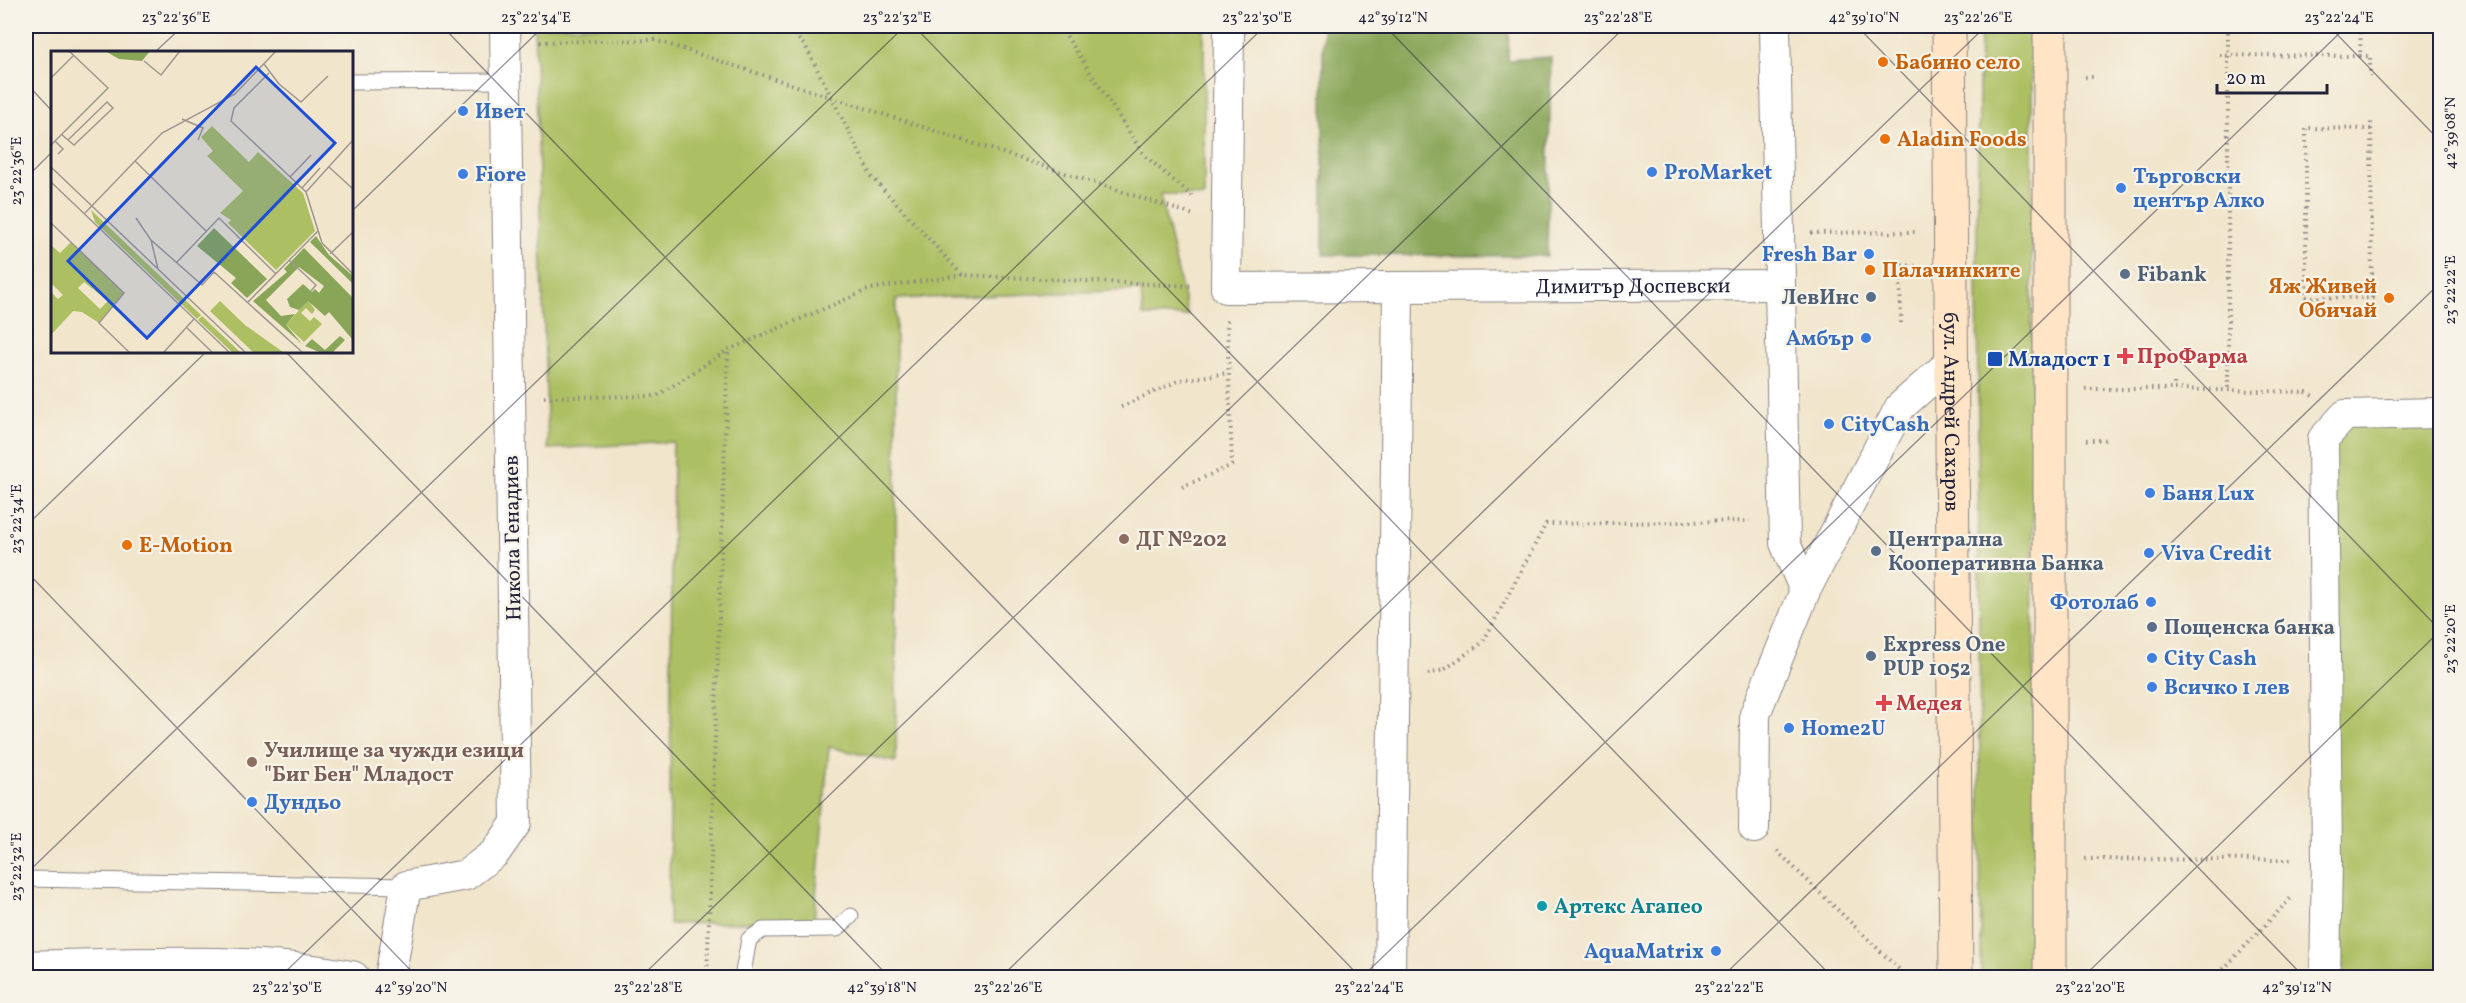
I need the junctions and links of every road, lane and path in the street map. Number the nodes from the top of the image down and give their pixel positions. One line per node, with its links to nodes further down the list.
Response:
1 (786, 26): 16 (path)
2 (1060, 26): 19 (path)
3 (1229, 26): 19 (street)
4 (1774, 26): 21 (street)
5 (1949, 26): 29 (main road, бул. Андрей Сахаров)
6 (2050, 26): 60 (main road)
7 (2228, 26): 11 (path)
8 (2361, 26): 12 (path)
9 (505, 34): 14 (street, Никола Генадиев); 16 (path)
10 (2220, 55): 11 (path)
11 (2229, 55): 12 (path); 34 (path)
12 (2360, 56): 13 (path)
13 (2370, 77)
14 (506, 81): 15 (lane); 35 (street, Никола Генадиев)
15 (352, 82)
16 (831, 97): 19 (path); 23 (path)
17 (2371, 118): 18 (path)
18 (2371, 129): 18 (path)
19 (1227, 226): 26 (street)
20 (1918, 232): 21 (path)
21 (1778, 234): 24 (street)
22 (1919, 266): 27 (path)
23 (962, 275): 26 (path); 28 (path)
24 (1780, 285): 25 (street, Димитър Доспевски); 42 (street)
25 (1398, 288): 26 (street, Димитър Доспевски); 44 (street)
26 (1226, 302): 30 (path)
27 (1901, 323)
28 (728, 350): 35 (path); 55 (path)
29 (1951, 362): 43 (street); 59 (main road, бул. Андрей Сахаров)
30 (1228, 373): 36 (path); 41 (path)
31 (2174, 383): 33 (path)
32 (2079, 389): 33 (path)
33 (2174, 389): 34 (path)
34 (2228, 390): 38 (path)
35 (511, 397): 50 (street, Никола Генадиев)
36 (1121, 406)
37 (2440, 413): 38 (street)
38 (2345, 415): 48 (street)
39 (2079, 440): 40 (path)
40 (2109, 440)
41 (1182, 487)
42 (1784, 520): 43 (street); 44 (path)
43 (1805, 591): 45 (street)
44 (1393, 681): 57 (street)
45 (1754, 828): 58 (path)
46 (2081, 859): 47 (path)
47 (2277, 860)
48 (2327, 860): 61 (path); 62 (street)
49 (26, 879): 50 (lane)
50 (406, 886): 54 (street)
51 (851, 916): 56 (lane)
52 (26, 967): 53 (street)
53 (353, 978)
54 (390, 978)
55 (707, 978)
56 (742, 978)
57 (1390, 978)
58 (1908, 978)
59 (1956, 978)
60 (2050, 978)
61 (2215, 978)
62 (2325, 978)

